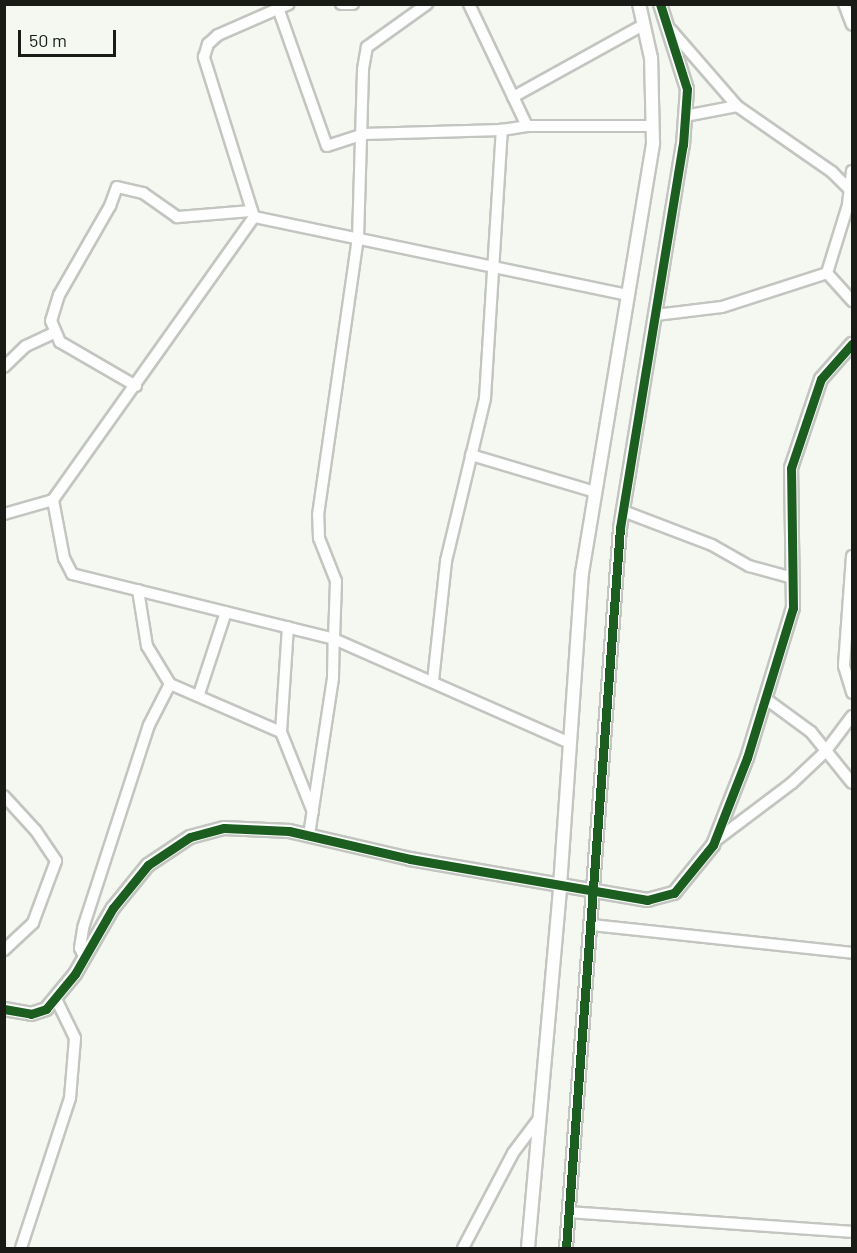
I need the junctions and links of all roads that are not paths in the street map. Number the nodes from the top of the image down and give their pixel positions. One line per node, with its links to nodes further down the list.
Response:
1 (289, 4): 9 (street)
2 (341, 4): 3 (street)
3 (353, 4)
4 (427, 4): 19 (street)
5 (469, 4): 13 (street)
6 (639, 4): 10 (street)
7 (660, 4): 12 (street)
8 (844, 4): 11 (street)
9 (278, 8): 19 (street); 22 (street)
10 (643, 24): 13 (street); 17 (street)
11 (852, 25)
12 (671, 30): 14 (street); 15 (street)
13 (513, 97): 16 (street)
14 (737, 106): 15 (street); 21 (street)
15 (685, 116): 28 (street)
16 (527, 126): 17 (street); 18 (street)
17 (652, 126): 26 (street)
18 (502, 130): 19 (street); 24 (street)
19 (363, 134): 23 (street)
20 (852, 171): 21 (street)
21 (851, 192): 25 (street)
22 (253, 214): 23 (street); 29 (street); 32 (street)
23 (358, 239): 24 (street); 43 (street)
24 (493, 267): 26 (street); 33 (street)
25 (827, 273): 27 (street); 28 (street)
26 (627, 295): 34 (street)
27 (852, 301)
28 (656, 315): 36 (street)
29 (54, 333): 31 (street); 32 (street)
30 (852, 344): 39 (street)
31 (4, 367)
32 (136, 386): 35 (street)
33 (471, 455): 34 (street); 44 (street)
34 (595, 492): 51 (street)
35 (53, 500): 37 (street); 40 (street)
36 (623, 511): 39 (street); 59 (street)
37 (4, 514)
38 (852, 556): 46 (street)
39 (793, 578): 48 (street)
40 (138, 590): 41 (street); 45 (street)
41 (226, 612): 42 (street); 47 (street)
42 (288, 627): 43 (street); 50 (street)
43 (334, 639): 44 (street); 55 (street)
44 (433, 681): 51 (street)
45 (170, 684): 47 (street); 63 (street)
46 (852, 693)
47 (199, 694): 50 (street)
48 (766, 699): 52 (street); 57 (street)
49 (852, 716): 52 (street)
50 (281, 732): 55 (street)
51 (570, 743): 58 (street)
52 (825, 752): 53 (street); 57 (street)
53 (852, 783)
54 (4, 796): 61 (street)
55 (313, 812): 56 (street)
56 (309, 835): 58 (street); 63 (street)
57 (715, 842): 59 (street)
58 (560, 886): 59 (street); 66 (street)
59 (594, 888): 60 (street)
60 (591, 925): 62 (street); 67 (street)
61 (4, 950)
62 (852, 953)
63 (85, 958): 64 (street)
64 (56, 999): 65 (street); 69 (street)
65 (4, 1009)
66 (538, 1120): 70 (street); 71 (street)
67 (569, 1212): 68 (street); 72 (street)
68 (852, 1232)
69 (21, 1248)
70 (463, 1248)
71 (528, 1248)
72 (566, 1248)

